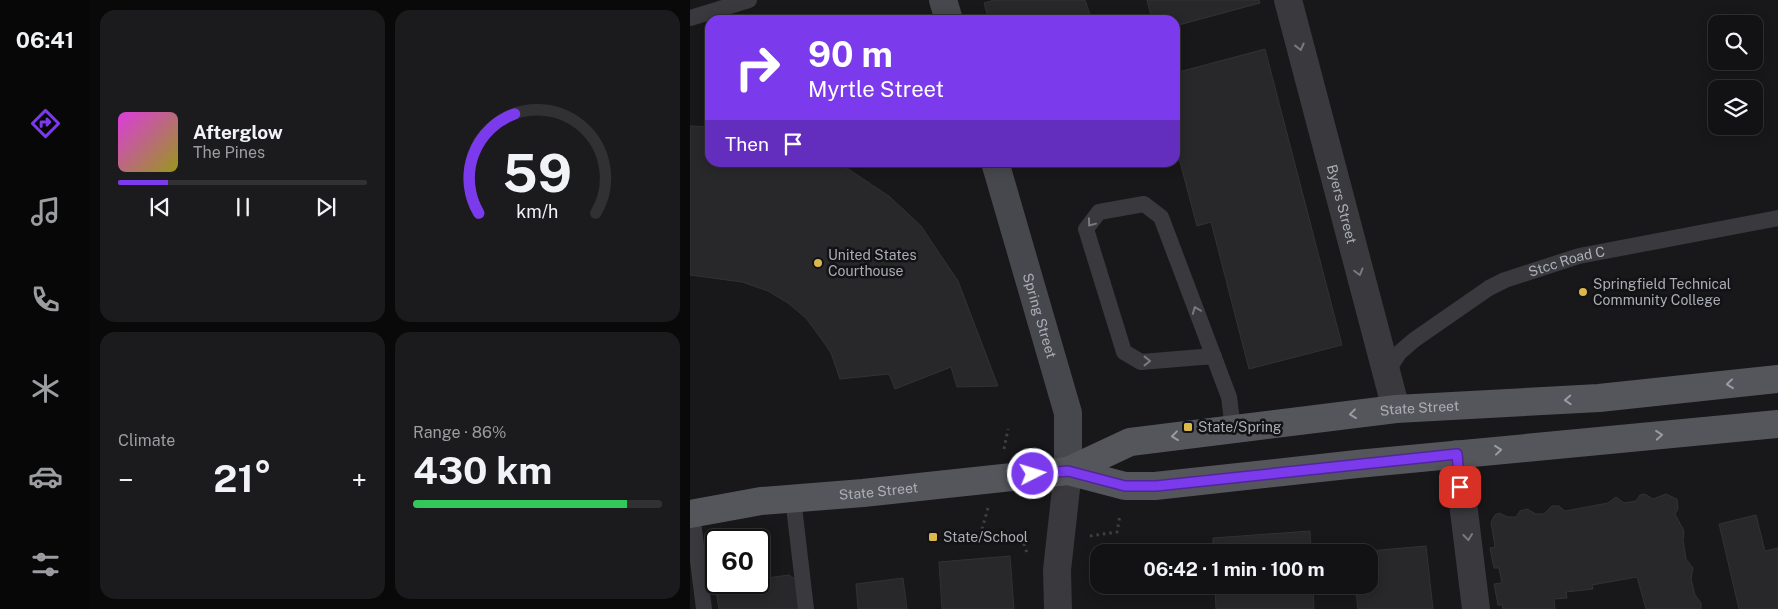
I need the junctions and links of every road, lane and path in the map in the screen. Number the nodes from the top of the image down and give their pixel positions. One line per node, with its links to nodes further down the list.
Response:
1 (749, 0): 5 (lane)
2 (943, 0): 4 (main road)
3 (1288, 0): 9 (street, Byers Street, one-way to 9)
4 (948, 15)
5 (690, 18)
6 (996, 167): 15 (main road, Spring Street)
7 (1778, 218): 9 (lane, Stcc Road C)
8 (1214, 356): 8 (lane, one-way to 8); 13 (lane)
9 (1387, 372): 11 (street, Byers Street)
10 (1778, 379): 11 (main road, State Street, one-way to 11)
11 (1396, 409): 13 (main road, State Street, one-way to 13)
12 (1778, 424): 14 (main road, State Street, one-way to 12)
13 (1234, 429): 15 (main road, State Street, one-way to 15)
14 (1457, 454): 15 (main road, State Street); 21 (street, one-way to 21)
15 (1068, 471): 16 (main road, State Street); 20 (street)
16 (793, 498): 17 (main road, State Street); 19 (lane)
17 (691, 514): 18 (lane)
18 (704, 609)
19 (806, 609)
20 (1058, 609)
21 (1476, 609)

